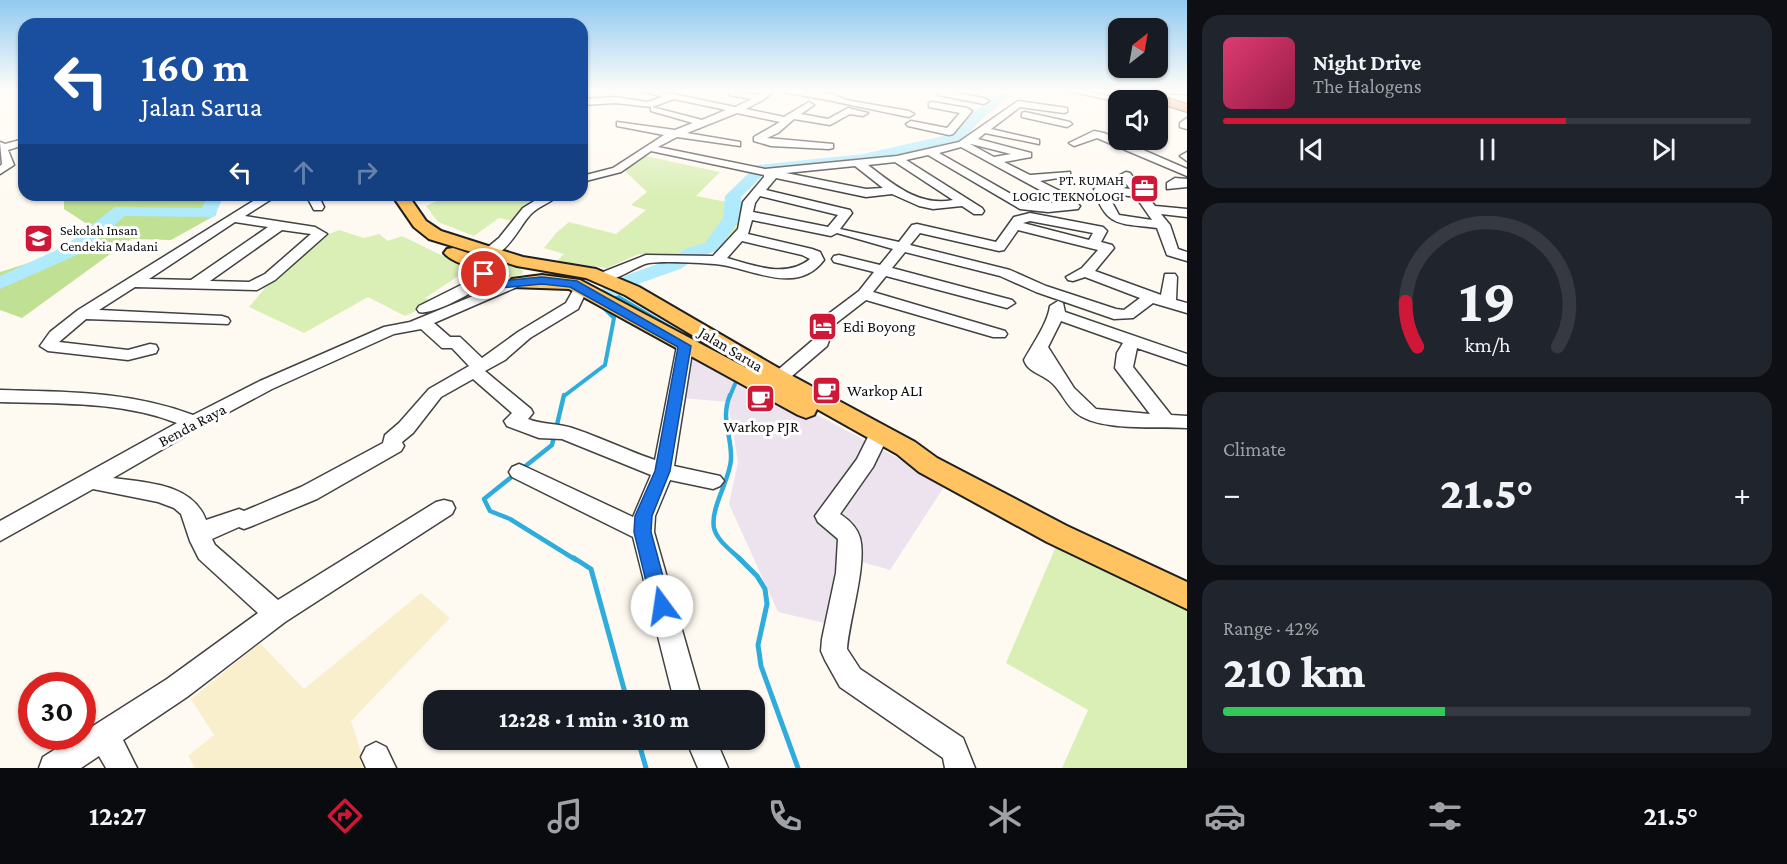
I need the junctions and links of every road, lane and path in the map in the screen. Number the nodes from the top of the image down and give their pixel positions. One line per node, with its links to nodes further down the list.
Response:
1 (630, 126): 11 (street)
2 (693, 126): 11 (street)
3 (708, 126): 9 (street)
4 (781, 126): 12 (street)
5 (931, 126): 6 (street)
6 (948, 126)
7 (976, 126): 10 (street)
8 (988, 126): 10 (street)
9 (720, 128)
10 (983, 128): 14 (street); 15 (street)
11 (675, 134): 13 (street); 18 (street)
12 (758, 139): 13 (street); 19 (street)
13 (719, 141): 17 (street)
14 (966, 142): 22 (street); 25 (street); 25 (street)
15 (1035, 142)
16 (1074, 143): 30 (street)
17 (736, 144)
18 (656, 145): 21 (street); 29 (street); 33 (street)
19 (829, 146)
20 (18, 147): 23 (street)
21 (696, 148)
22 (930, 152): 24 (street); 42 (street)
23 (3, 158): 27 (street)
24 (897, 159): 26 (street); 48 (street)
25 (993, 160): 34 (street)
26 (857, 162): 28 (street); 38 (street)
27 (18, 164)
28 (813, 166): 29 (street); 37 (street)
29 (766, 170): 37 (street); 39 (street)
30 (1187, 173)
31 (1066, 174): 34 (street)
32 (1126, 175): 40 (street)
33 (588, 177)
34 (1028, 179): 42 (street)
35 (1187, 183): 36 (street)
36 (1171, 186)
37 (842, 188): 38 (street)
38 (895, 190): 48 (street)
39 (757, 192): 53 (street); 53 (street)
40 (1142, 194): 50 (street); 57 (street)
41 (1080, 196): 42 (street)
42 (1066, 199)
43 (262, 201): 54 (street)
44 (315, 201): 49 (street)
45 (391, 201): 66 (main road)
46 (404, 201): 66 (main road)
47 (543, 201): 66 (street, Benda Raya)
48 (965, 202): 51 (street)
49 (318, 207)
50 (1152, 209): 52 (street); 57 (street)
51 (978, 211)
52 (1187, 213)
53 (747, 215): 59 (street)
54 (233, 218): 55 (street); 70 (street)
55 (280, 225): 72 (street); 72 (street)
56 (1016, 225): 60 (street); 61 (street); 75 (street)
57 (1163, 225): 62 (street)
58 (843, 232): 61 (street)
59 (739, 236): 64 (street); 64 (street)
60 (1095, 242)
61 (903, 248): 67 (street); 75 (street)
62 (1187, 257)
63 (839, 259): 67 (street)
64 (717, 260): 69 (street)
65 (519, 261): 66 (main road); 69 (main road, Jalan Sarua); 71 (main road)
66 (484, 266): 71 (main road, Jalan Sarua); 82 (street, Benda Raya)
67 (883, 271): 74 (street); 77 (street)
68 (1170, 277): 75 (street)
69 (606, 278): 76 (main road, Jalan Sarua)
70 (135, 283): 72 (street); 79 (street)
71 (516, 284): 73 (main road, Jalan Sarua); 81 (street, Benda Raya)
72 (193, 286)
73 (589, 292): 76 (main road, Jalan Sarua); 88 (street)
74 (864, 294): 83 (street); 89 (street)
75 (1162, 300): 78 (street)
76 (628, 301): 85 (main road, Jalan Sarua); 89 (main road, Jalan Sarua)
77 (1007, 303)
78 (1187, 308)
79 (84, 314): 80 (street); 86 (street)
80 (222, 321)
81 (422, 322): 82 (street, Benda Raya); 88 (street)
82 (390, 330): 92 (street, Benda Raya)
83 (999, 334)
84 (1132, 340): 87 (street); 91 (street); 91 (street)
85 (685, 346): 94 (main road, Jalan Sarua); 95 (street)
86 (150, 349)
87 (1187, 360)
88 (476, 368): 95 (street); 102 (street)
89 (779, 378): 94 (main road, Jalan Sarua)
90 (0, 396): 92 (street)
91 (1166, 420): 93 (street)
92 (194, 422): 97 (street, Benda Raya)
93 (1187, 422)
94 (877, 439): 103 (main road, Jalan Sarua); 111 (street)
95 (663, 471): 98 (street); 101 (street)
96 (519, 472): 101 (street)
97 (90, 481): 100 (street, Benda Raya); 102 (street)
98 (713, 481)
99 (444, 508): 104 (street)
100 (0, 532)
101 (643, 532): 105 (street)
102 (200, 535): 104 (street)
103 (1187, 596)
104 (276, 614): 106 (street)
105 (685, 690)
106 (105, 737): 108 (street); 109 (street)
107 (705, 750): 110 (street)
108 (54, 768)
109 (122, 768)
110 (713, 768)
111 (960, 768)

